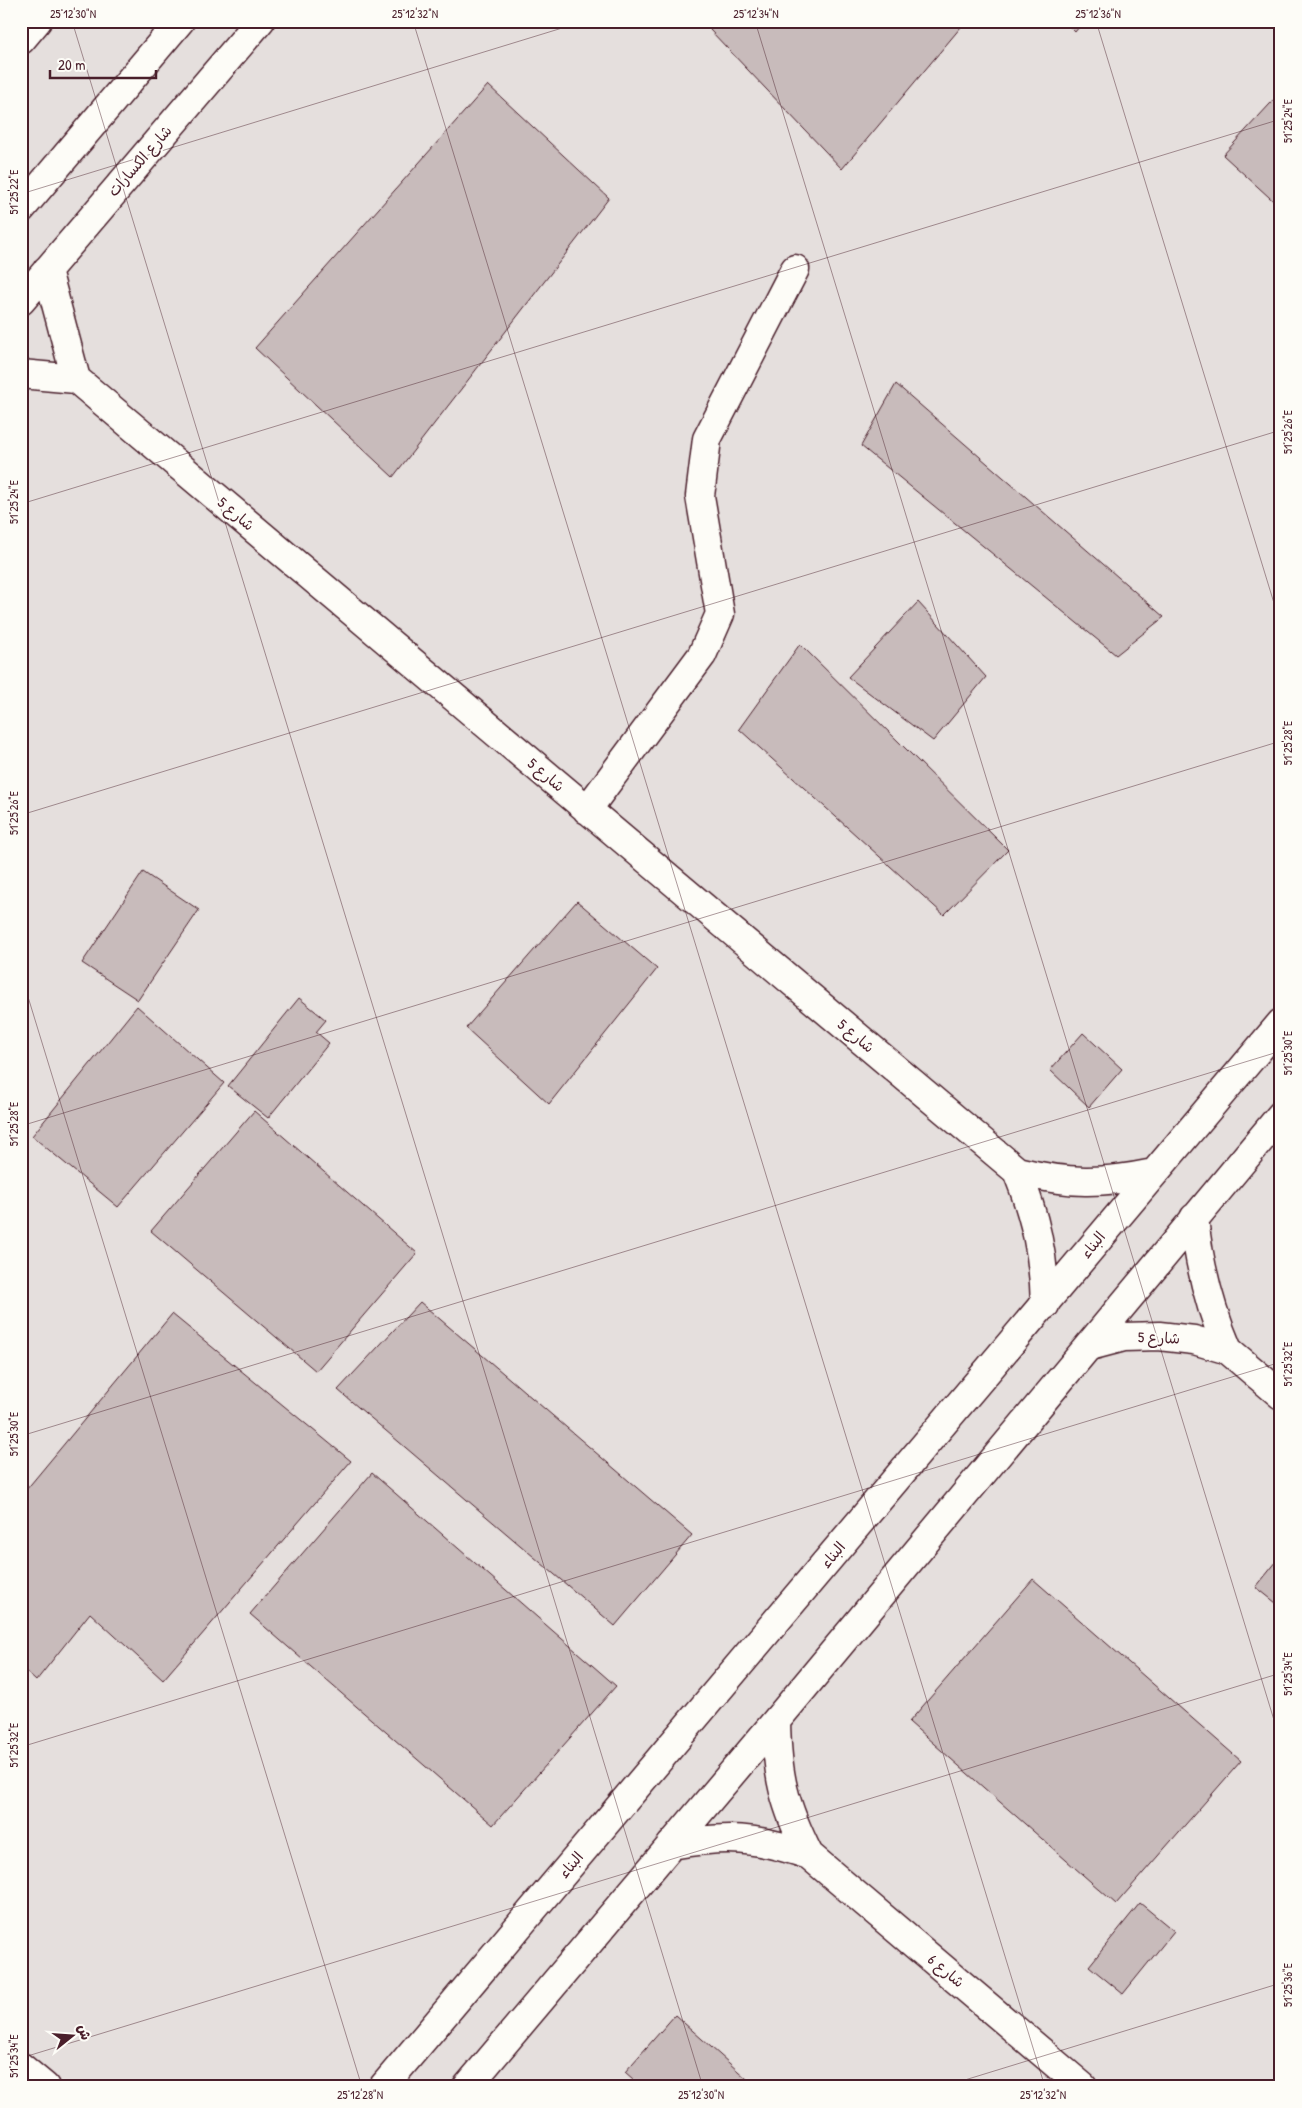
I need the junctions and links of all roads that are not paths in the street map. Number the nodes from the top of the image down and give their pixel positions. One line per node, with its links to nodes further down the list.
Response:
1 (37, 21): 4 (street)
2 (180, 21): 5 (street)
3 (260, 21): 7 (street, شارع الكسارات)
4 (21, 40)
5 (21, 209)
6 (795, 269): 11 (street)
7 (47, 270): 8 (street, شارع الكسارات); 10 (street)
8 (21, 301)
9 (21, 374): 10 (street)
10 (76, 379): 11 (street, شارع 5)
11 (587, 810): 14 (street, شارع 5)
12 (1281, 1023): 15 (street, البناء)
13 (1281, 1115): 16 (street)
14 (1016, 1171): 15 (street, شارع 5); 17 (street, شارع 5)
15 (1154, 1173): 17 (street, البناء)
16 (1194, 1218): 18 (street); 19 (street, شارع 5)
17 (1045, 1305): 26 (street, البناء)
18 (1090, 1346): 19 (street, شارع 5); 21 (street)
19 (1228, 1350): 20 (street, شارع 5)
20 (1281, 1395)
21 (776, 1721): 22 (street); 23 (street, شارع 6)
22 (672, 1845): 23 (street, شارع 6); 27 (street)
23 (809, 1855): 28 (street, شارع 6)
24 (21, 2067): 25 (street)
25 (45, 2087)
26 (383, 2087)
27 (467, 2087)
28 (1083, 2087)

